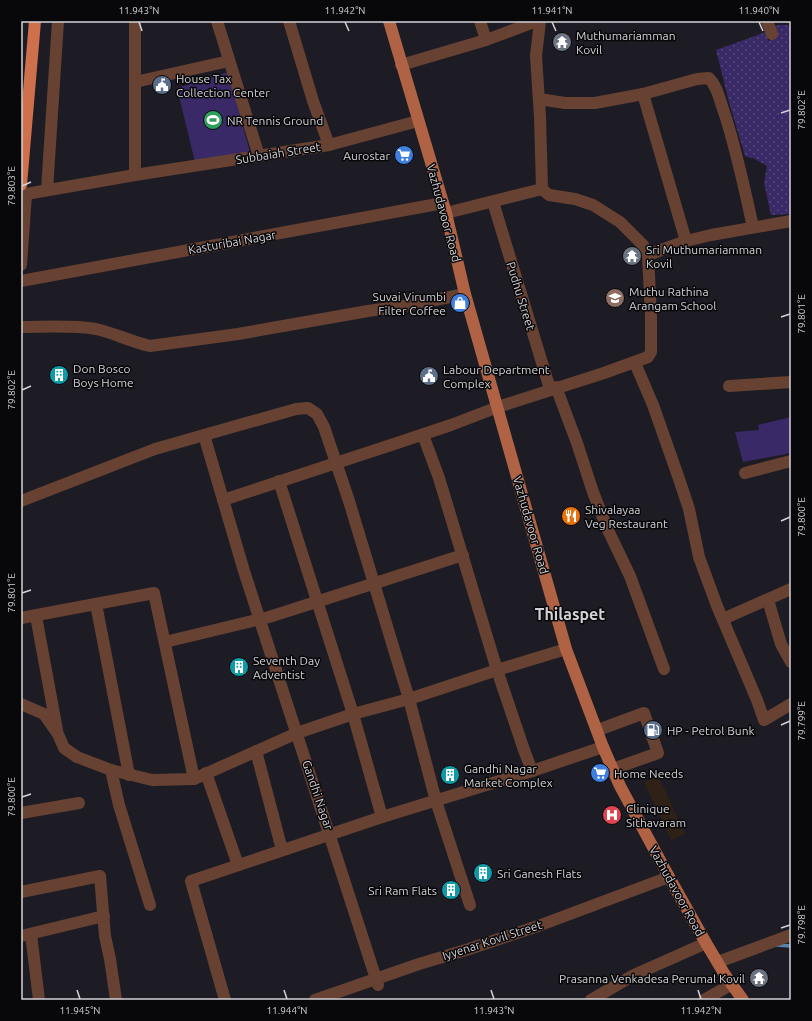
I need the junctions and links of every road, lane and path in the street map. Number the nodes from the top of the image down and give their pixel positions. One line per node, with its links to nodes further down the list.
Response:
1 (35, 21): 22 (highway)
2 (58, 21): 24 (street)
3 (135, 21): 15 (street)
4 (217, 21): 13 (street)
5 (289, 21): 19 (street)
6 (389, 21): 14 (main road, Vazhudavoor Road)
7 (480, 21): 12 (street)
8 (537, 21): 12 (street)
9 (540, 21): 17 (street)
10 (767, 21): 11 (street)
11 (772, 34)
12 (486, 40): 14 (street)
13 (229, 61): 15 (street); 20 (street)
14 (401, 65): 18 (main road, Vazhudavoor Road)
15 (135, 82): 21 (street)
16 (643, 94): 17 (street); 28 (street); 29 (street)
17 (539, 99): 23 (street)
18 (418, 121): 19 (street, Subbaiah Street); 26 (main road, Vazhudavoor Road)
19 (328, 145): 20 (street, Subbaiah Street)
20 (259, 156): 21 (street, Subbaiah Street)
21 (134, 175): 24 (street, Subbaiah Street)
22 (21, 185)
23 (542, 189): 25 (street, Kasturibai Nagar); 30 (street)
24 (47, 190): 31 (street, Subbaiah Street)
25 (493, 202): 26 (street, Kasturibai Nagar); 38 (street, Pudhu Street)
26 (445, 208): 32 (street, Kasturibai Nagar); 33 (main road, Vazhudavoor Road)
27 (791, 221): 28 (street)
28 (753, 227): 29 (street)
29 (686, 241): 30 (street)
30 (648, 255): 35 (street)
31 (21, 265)
32 (21, 281)
33 (466, 294): 34 (street); 39 (main road, Vazhudavoor Road)
34 (21, 327)
35 (634, 363): 38 (street); 57 (street)
36 (791, 382): 37 (street)
37 (729, 386)
38 (553, 388): 39 (street); 61 (street, Pudhu Street)
39 (498, 407): 41 (street); 59 (main road, Vazhudavoor Road)
40 (204, 435): 43 (street); 46 (street, Gandhi Nagar); 47 (street)
41 (423, 435): 43 (street); 48 (street)
42 (791, 461): 44 (street)
43 (336, 463): 45 (street); 49 (street)
44 (745, 472)
45 (279, 482): 46 (street); 52 (street)
46 (223, 500): 56 (street, Gandhi Nagar)
47 (21, 501)
48 (463, 555): 49 (street); 62 (street)
49 (373, 584): 52 (street); 63 (street)
50 (791, 589): 51 (street)
51 (768, 600): 57 (street); 60 (street)
52 (318, 602): 56 (street); 66 (street)
53 (96, 604): 54 (street); 58 (street); 76 (street)
54 (36, 616): 55 (street); 69 (street)
55 (21, 618)
56 (260, 619): 58 (street); 68 (street, Gandhi Nagar)
57 (723, 619): 65 (street)
58 (164, 642): 77 (street)
59 (566, 650): 62 (street); 67 (main road, Vazhudavoor Road)
60 (791, 662)
61 (664, 669)
62 (497, 670): 63 (street); 74 (street)
63 (409, 699): 66 (street); 78 (street)
64 (21, 704): 69 (street)
65 (791, 704)
66 (353, 714): 68 (street); 81 (street)
67 (598, 730): 70 (main road, Vazhudavoor Road); 72 (street)
68 (297, 733): 71 (street); 82 (street, Gandhi Nagar)
69 (58, 734): 73 (street)
70 (603, 747): 72 (main road, Vazhudavoor Road); 74 (street, Gandhi Nagar)
71 (256, 751): 75 (street); 83 (street)
72 (613, 769): 85 (main road, Vazhudavoor Road)
73 (111, 770): 76 (street); 87 (street)
74 (532, 771): 78 (street, Gandhi Nagar)
75 (206, 773): 77 (street); 84 (street)
76 (129, 775): 77 (street)
77 (194, 779)
78 (436, 801): 81 (street, Gandhi Nagar); 88 (street)
79 (79, 804): 80 (street)
80 (21, 813)
81 (382, 817): 82 (street, Gandhi Nagar)
82 (329, 835): 83 (street); 94 (street)
83 (282, 850): 84 (street)
84 (238, 865): 98 (street)
85 (669, 877): 92 (main road, Vazhudavoor Road); 94 (street, Iyyenar Kovil Street)
86 (21, 892): 89 (street)
87 (150, 905)
88 (470, 905)
89 (104, 916): 90 (street); 97 (street)
90 (26, 935): 96 (street)
91 (791, 935): 93 (street)
92 (706, 943): 93 (main road, Vazhudavoor Road); 100 (street)
93 (718, 962): 95 (main road, Vazhudavoor Road)
94 (377, 982): 99 (street, Iyyenar Kovil Street)
95 (732, 984): 101 (street); 102 (main road, Vazhudavoor Road)
96 (39, 1000)
97 (116, 1000)
98 (225, 1000)
99 (315, 1000)
100 (591, 1000)
101 (704, 1000)
102 (744, 1000)

